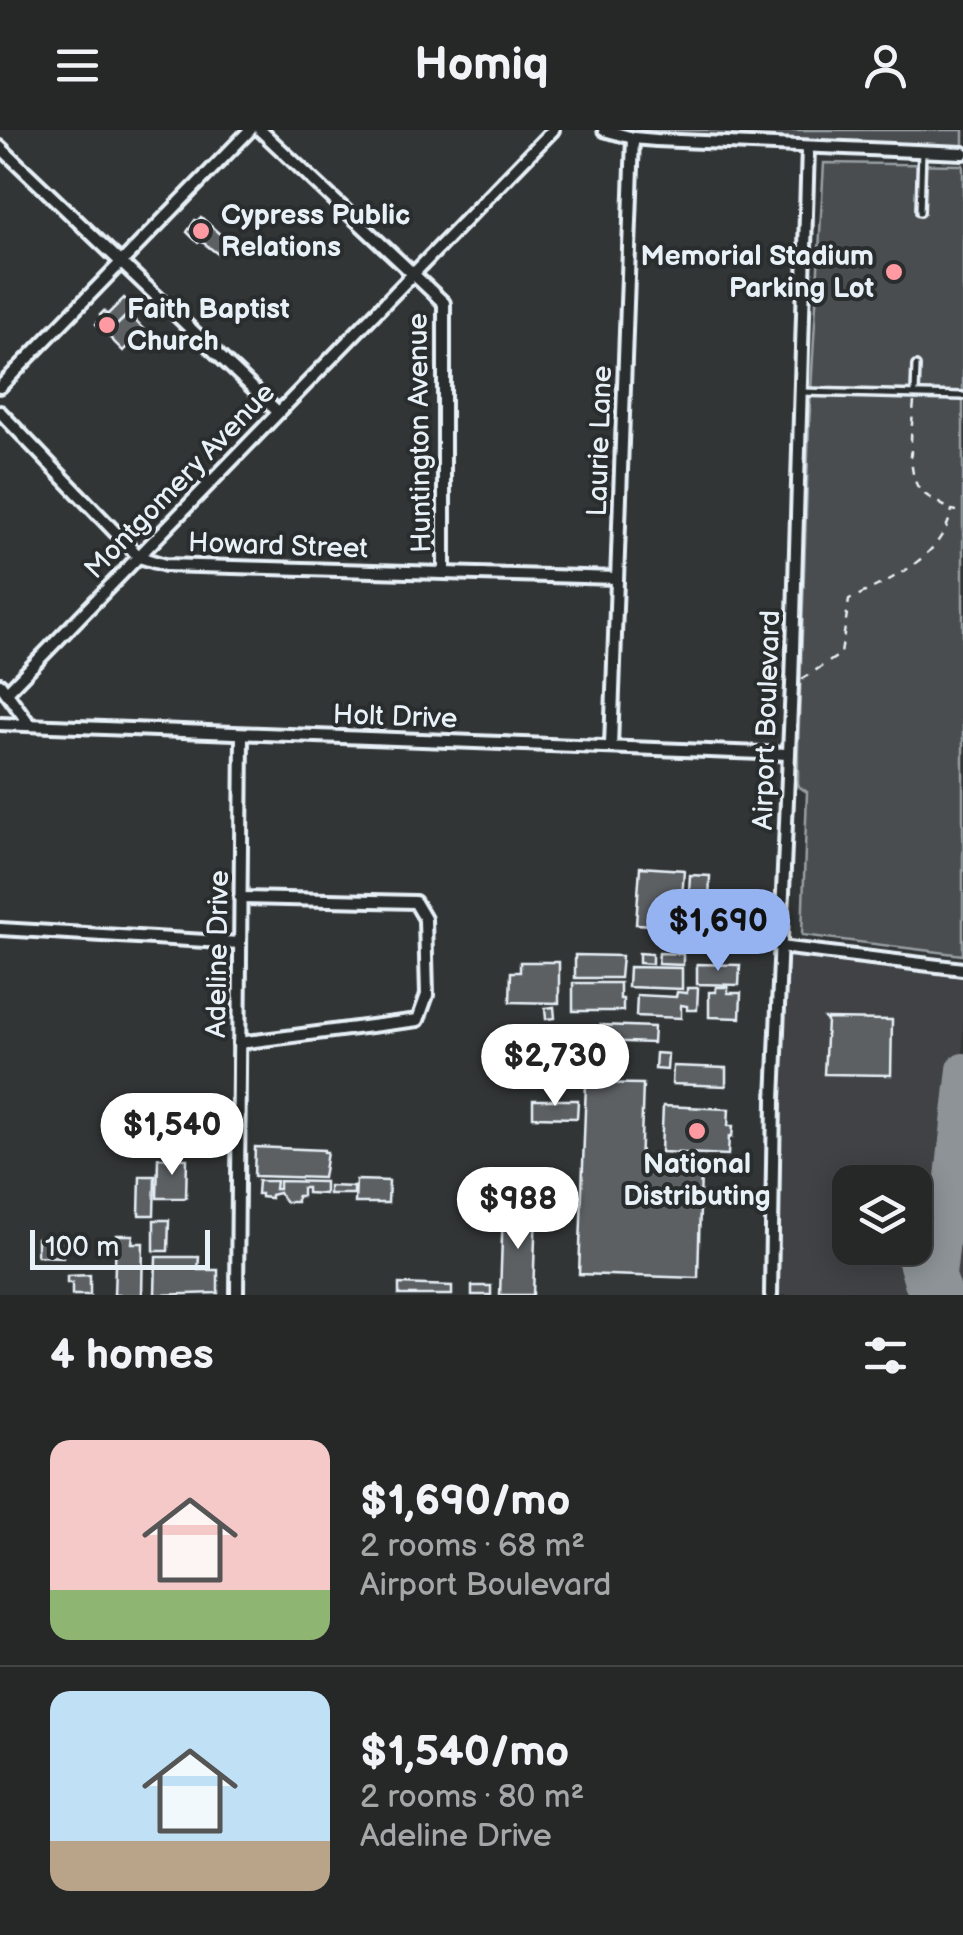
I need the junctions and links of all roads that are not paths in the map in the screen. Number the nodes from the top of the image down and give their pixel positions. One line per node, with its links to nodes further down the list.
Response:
1 (250, 130): 11 (street)
2 (260, 130): 12 (street, Huntington Avenue)
3 (553, 130): 12 (street, Montgomery Avenue)
4 (604, 130): 5 (street)
5 (633, 138): 7 (street); 22 (street, Laurie Lane)
6 (0, 147): 11 (street)
7 (808, 147): 8 (street); 15 (street, Airport Boulevard)
8 (922, 151): 9 (street); 10 (lane)
9 (963, 152)
10 (920, 212)
11 (122, 262): 14 (street); 19 (street)
12 (412, 273): 19 (street, Montgomery Avenue); 21 (street, Huntington Avenue)
13 (916, 366): 16 (lane)
14 (0, 387)
15 (801, 392): 16 (lane); 28 (street, Airport Boulevard)
16 (915, 394): 17 (lane)
17 (963, 396)
18 (0, 412): 20 (street)
19 (277, 412): 20 (street, Montgomery Avenue)
20 (138, 557): 21 (street, Howard Street); 23 (street, Montgomery Avenue)
21 (444, 573): 22 (street, Howard Street)
22 (617, 578): 27 (street, Laurie Lane)
23 (4, 687): 25 (street)
24 (0, 724): 25 (street, Holt Drive)
25 (30, 725): 26 (street, Holt Drive)
26 (242, 734): 27 (street, Holt Drive); 29 (street, Adeline Drive)
27 (611, 746): 28 (street, Holt Drive)
28 (788, 754): 32 (street, Airport Boulevard)
29 (240, 898): 31 (street, Adeline Drive); 34 (street)
30 (0, 929): 31 (street)
31 (240, 943): 34 (street, Adeline Drive)
32 (780, 947): 33 (street); 36 (street, Airport Boulevard)
33 (963, 969)
34 (239, 1043): 35 (street, Adeline Drive)
35 (237, 1295)
36 (771, 1295)

